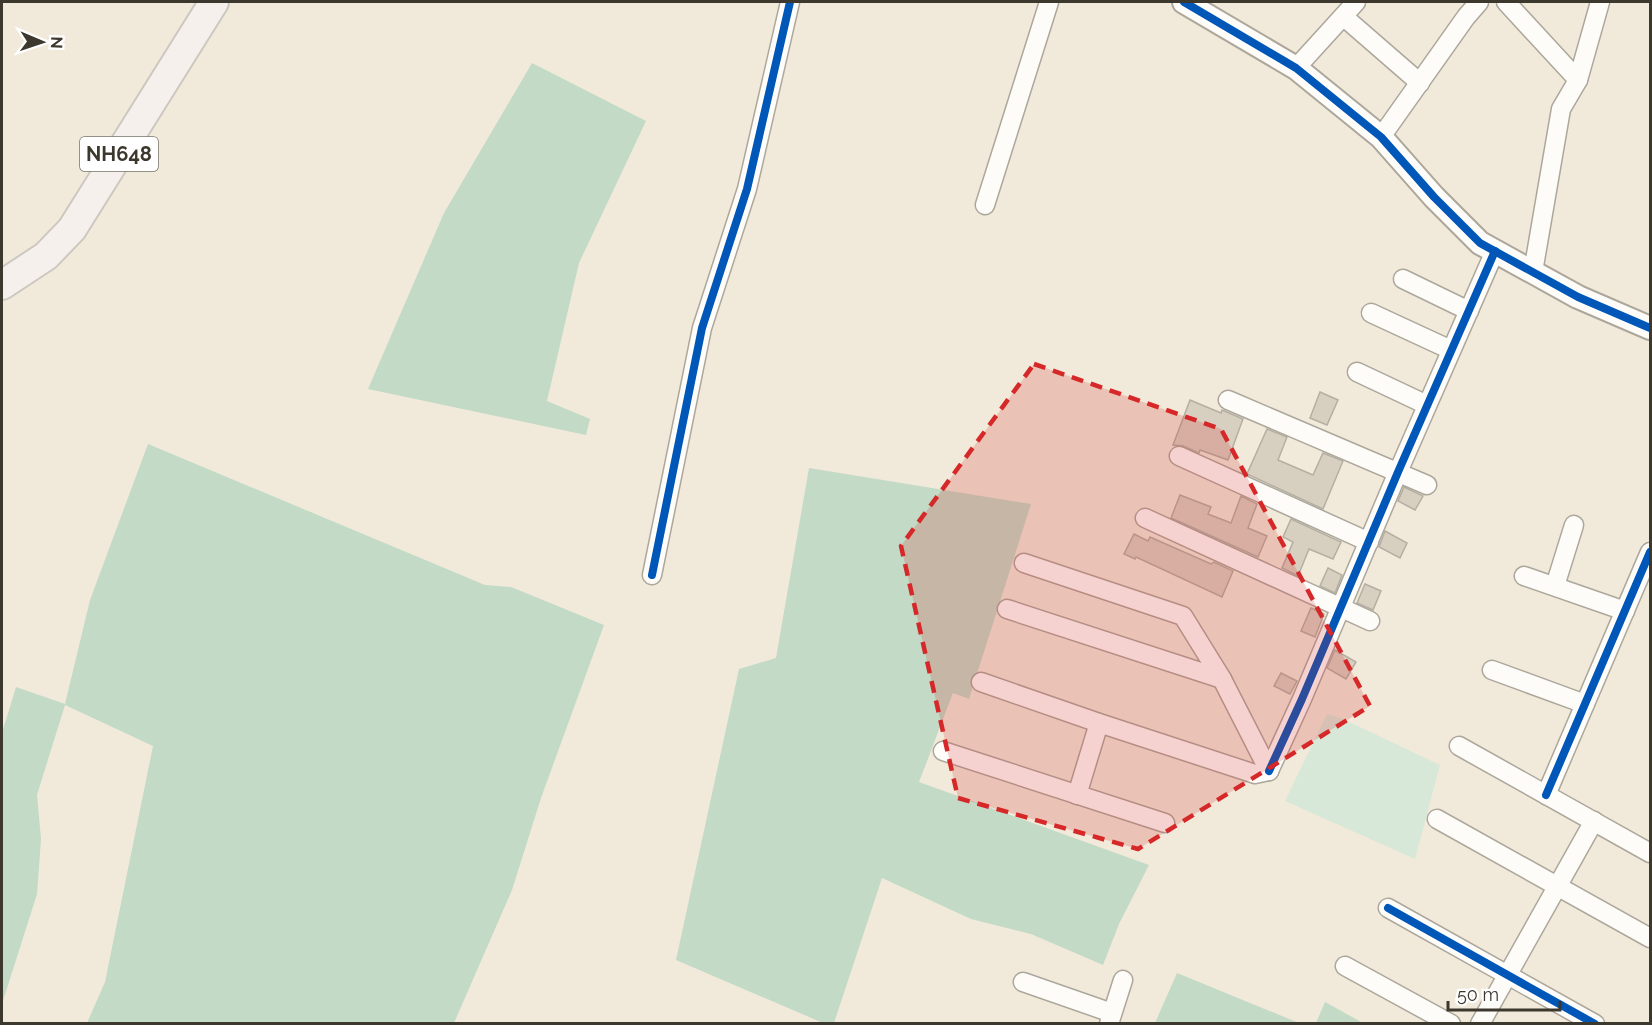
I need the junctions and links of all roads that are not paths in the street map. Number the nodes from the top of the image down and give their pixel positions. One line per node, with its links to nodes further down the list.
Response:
1 (214, 2): 18 (highway, NH648)
2 (790, 2): 34 (street)
3 (1048, 2): 14 (street)
4 (1184, 2): 10 (street)
5 (1356, 2): 9 (street)
6 (1479, 2): 12 (street)
7 (1506, 2): 11 (street)
8 (1600, 2): 11 (street)
9 (1344, 17): 10 (street); 12 (street)
10 (1296, 68): 13 (street)
11 (1578, 80): 16 (street)
12 (1420, 83): 13 (street)
13 (1381, 137): 15 (street)
14 (985, 205)
15 (1495, 251): 16 (street); 19 (street)
16 (1533, 273): 21 (street)
17 (1403, 279): 19 (street)
18 (2, 285)
19 (1468, 311): 22 (street)
20 (1371, 312): 22 (street)
21 (1650, 328)
22 (1451, 350): 25 (street)
23 (1358, 372): 25 (street)
24 (1228, 400): 27 (street)
25 (1427, 405): 27 (street)
26 (1179, 456): 31 (street)
27 (1398, 472): 28 (street); 31 (street)
28 (1427, 485)
29 (1145, 518): 38 (street)
30 (1574, 525): 36 (street)
31 (1369, 542): 38 (street)
32 (1650, 552): 39 (street)
33 (1024, 563): 42 (street)
34 (652, 575)
35 (1524, 576): 36 (street)
36 (1555, 586): 39 (street)
37 (1007, 609): 42 (street)
38 (1341, 610): 40 (street); 48 (street)
39 (1625, 611): 44 (street)
40 (1370, 621)
41 (1492, 670): 44 (street)
42 (1222, 679): 48 (street)
43 (981, 682): 45 (street)
44 (1585, 704): 50 (street)
45 (1099, 723): 48 (street); 49 (street)
46 (1459, 746): 50 (street)
47 (943, 752): 49 (street)
48 (1269, 771)
49 (1077, 795): 53 (street)
50 (1546, 795): 52 (street)
51 (1437, 819): 55 (street)
52 (1594, 821): 54 (street); 55 (street)
53 (1165, 823)
54 (1650, 853)
55 (1558, 885): 57 (street); 59 (street)
56 (1388, 908): 59 (street)
57 (1650, 938)
58 (1345, 966): 63 (street)
59 (1507, 975): 64 (street); 65 (street)
60 (1123, 980): 62 (street)
61 (1023, 982): 62 (street)
62 (1111, 1018)
63 (1451, 1023)
64 (1480, 1023)
65 (1595, 1023)

